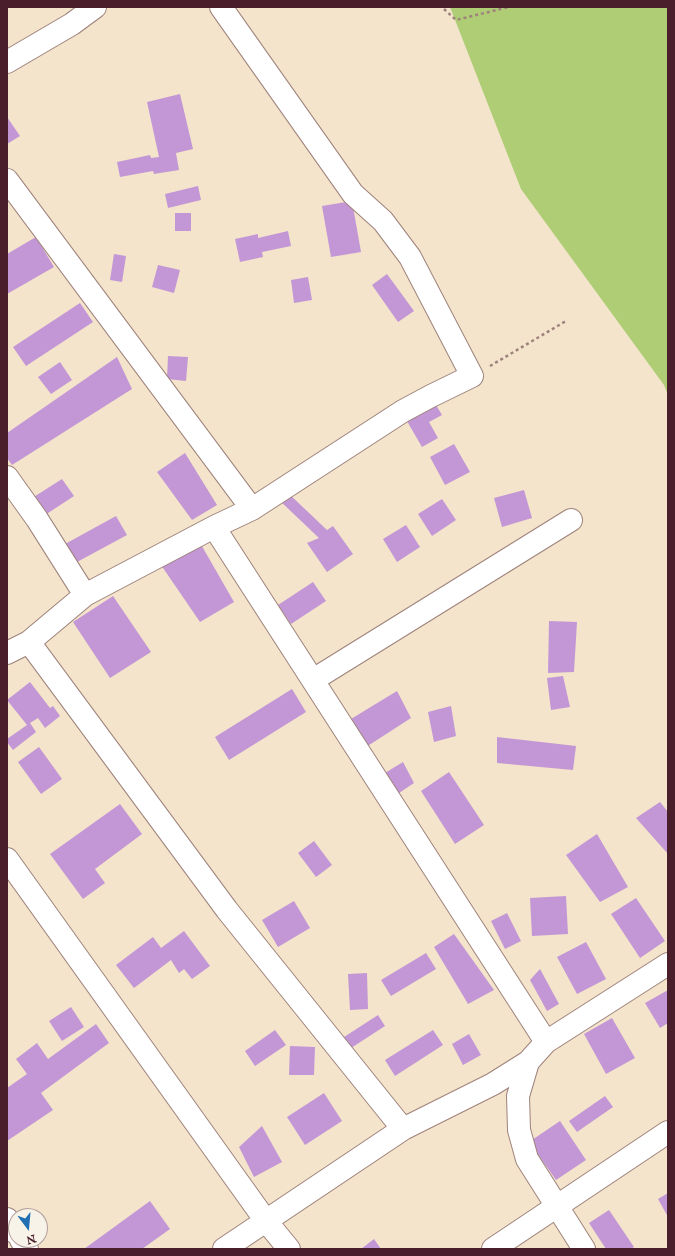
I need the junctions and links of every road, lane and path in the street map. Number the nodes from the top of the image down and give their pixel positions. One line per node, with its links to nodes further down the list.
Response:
1 (95, 7): 5 (street)
2 (221, 7): 8 (street)
3 (509, 7): 4 (path)
4 (444, 9)
5 (7, 62)
6 (7, 180): 10 (street)
7 (566, 321): 8 (path)
8 (472, 376): 10 (street)
9 (7, 478): 13 (street)
10 (252, 509): 12 (street)
11 (571, 520): 16 (street)
12 (214, 527): 13 (street); 16 (street)
13 (85, 595): 14 (street)
14 (29, 642): 15 (street); 23 (street)
15 (7, 653)
16 (313, 680): 19 (street)
17 (7, 859): 26 (street)
18 (668, 964): 19 (street)
19 (546, 1042): 20 (street)
20 (528, 1062): 21 (street); 22 (street)
21 (493, 1084): 22 (street); 23 (street)
22 (518, 1096): 25 (street)
23 (403, 1129): 26 (street)
24 (668, 1132): 25 (street)
25 (558, 1206): 29 (street); 30 (street)
26 (266, 1221): 27 (street); 28 (street)
27 (224, 1249)
28 (289, 1249)
29 (493, 1249)
30 (584, 1249)

